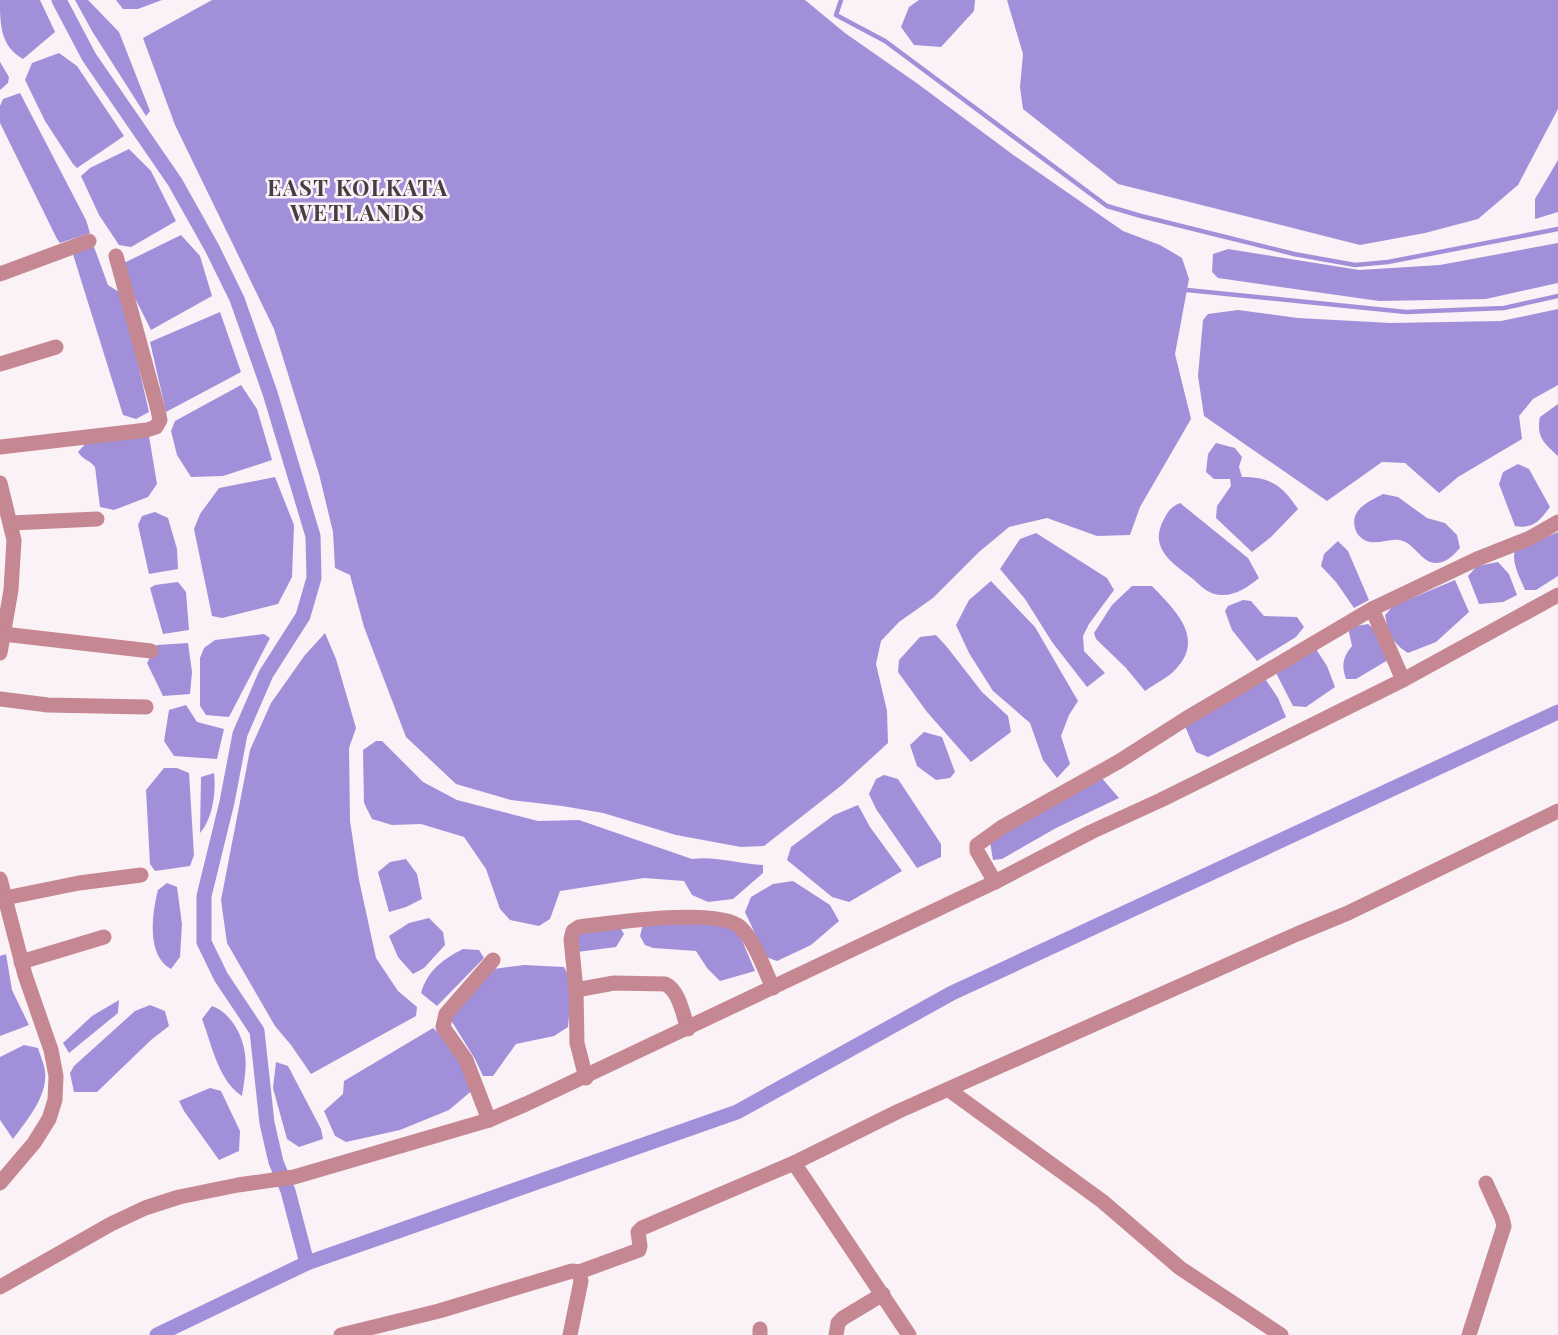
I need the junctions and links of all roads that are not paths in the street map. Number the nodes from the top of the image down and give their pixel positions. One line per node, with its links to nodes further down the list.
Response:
1 (88, 241): 3 (street)
2 (116, 256): 6 (street)
3 (0, 274)
4 (56, 346): 5 (street)
5 (0, 364)
6 (0, 447)
7 (0, 483): 10 (street)
8 (98, 519): 10 (street)
9 (1558, 522): 12 (street)
10 (11, 523): 13 (street)
11 (1558, 596): 16 (street)
12 (1372, 609): 16 (street); 22 (street)
13 (3, 634): 14 (street); 15 (street)
14 (151, 651)
15 (0, 653)
16 (1403, 680): 22 (street)
17 (0, 699): 18 (street)
18 (146, 707)
19 (1558, 811): 31 (street)
20 (141, 875): 23 (street)
21 (0, 879): 23 (street)
22 (995, 882): 27 (street)
23 (4, 898): 26 (street)
24 (104, 937): 26 (street)
25 (493, 960): 32 (street)
26 (21, 962): 34 (street)
27 (773, 988): 28 (street); 29 (street)
28 (576, 990): 29 (street); 30 (street)
29 (688, 1029): 30 (street)
30 (586, 1078): 32 (street)
31 (949, 1090): 33 (street); 43 (street)
32 (489, 1120): 37 (street)
33 (794, 1163): 36 (street); 38 (street)
34 (0, 1183)
35 (1486, 1183): 44 (street)
36 (579, 1272): 39 (street); 40 (street)
37 (0, 1287)
38 (883, 1294): 41 (street); 42 (street)
39 (341, 1335)
40 (570, 1335)
41 (836, 1335)
42 (909, 1335)
43 (1281, 1335)
44 (1469, 1335)

